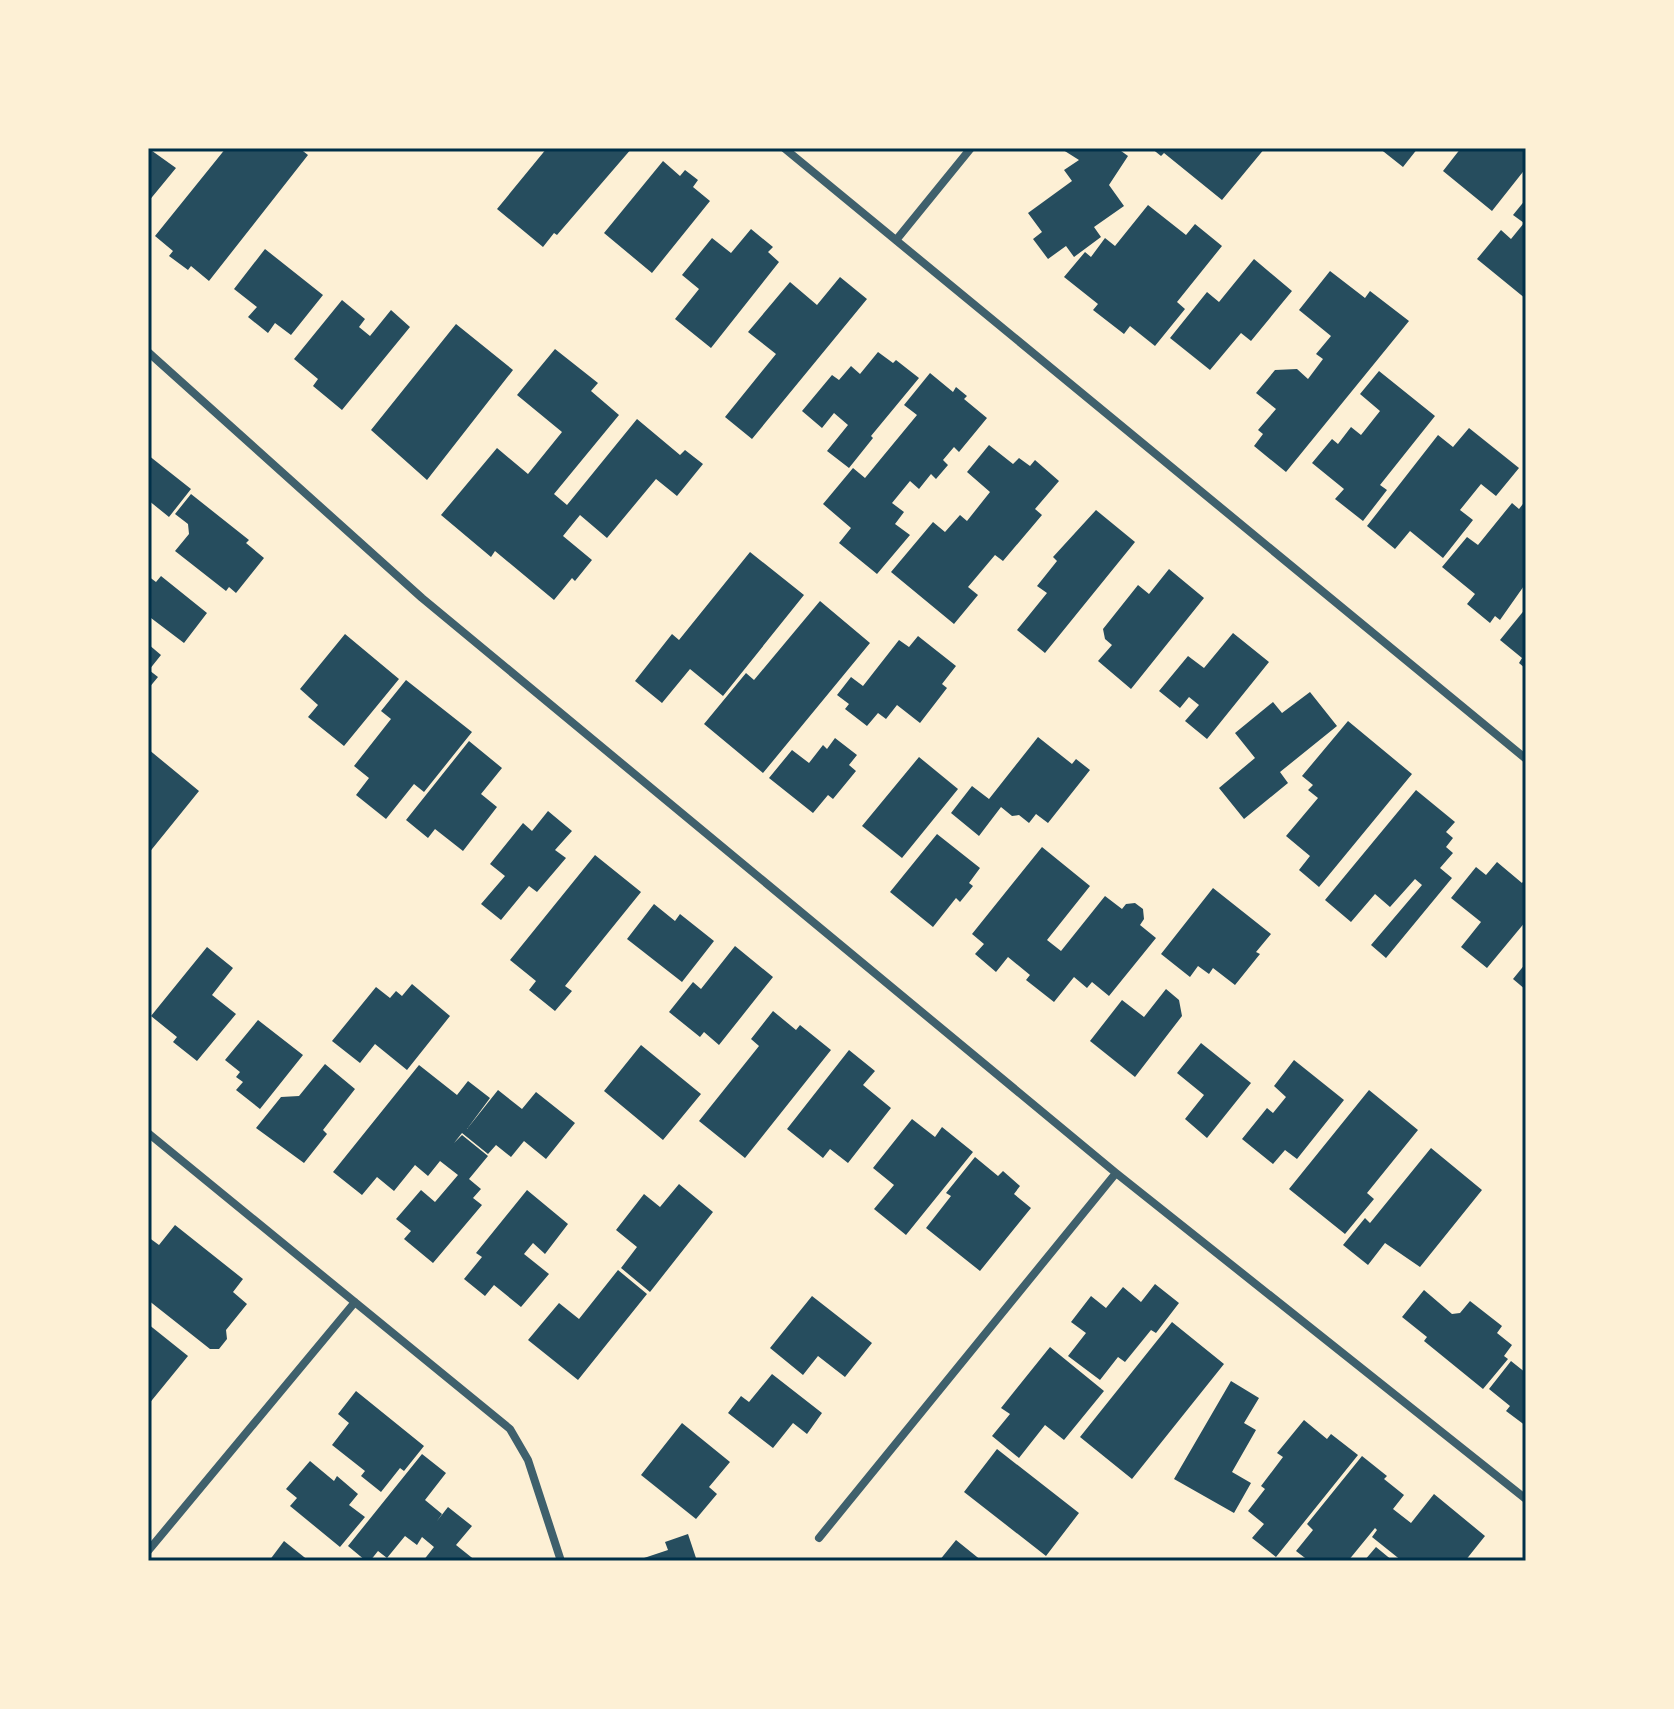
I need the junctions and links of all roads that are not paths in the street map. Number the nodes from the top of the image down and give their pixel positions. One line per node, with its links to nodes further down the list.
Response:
1 (784, 148): 3 (street)
2 (971, 148): 3 (street)
3 (897, 239): 5 (street)
4 (148, 352): 7 (street)
5 (1526, 759)
6 (148, 1133): 8 (street)
7 (1116, 1173): 9 (street); 10 (street)
8 (355, 1302): 11 (street); 12 (street)
9 (1526, 1499)
10 (819, 1538)
11 (148, 1551)
12 (561, 1561)

